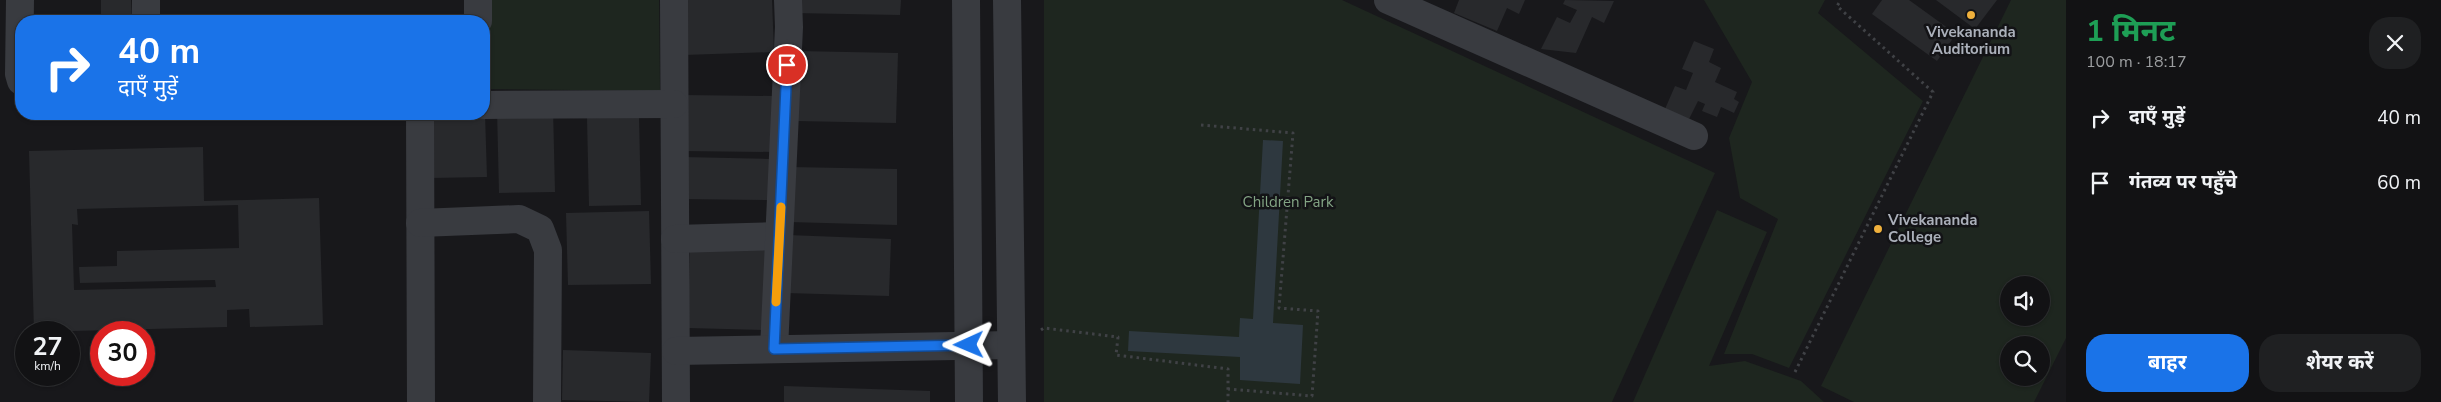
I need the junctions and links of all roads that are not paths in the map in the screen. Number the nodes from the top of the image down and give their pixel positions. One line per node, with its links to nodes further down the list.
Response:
1 (20, 0): 9 (street)
2 (146, 0): 10 (street)
3 (478, 0): 11 (street)
4 (674, 0): 12 (street)
5 (788, 0): 17 (street)
6 (966, 0): 20 (street)
7 (1007, 0): 19 (street)
8 (1388, 0): 15 (street)
9 (20, 15)
10 (146, 15)
11 (478, 15)
12 (674, 104): 13 (street); 18 (street)
13 (490, 105)
14 (420, 120): 16 (street)
15 (1694, 136)
16 (420, 223): 23 (street); 24 (street)
17 (779, 236): 18 (street); 21 (street)
18 (675, 240): 22 (street)
19 (1011, 344): 20 (street); 27 (street)
20 (969, 345): 21 (street); 26 (street)
21 (774, 349): 22 (street)
22 (676, 351): 25 (street)
23 (421, 402)
24 (547, 402)
25 (676, 402)
26 (969, 402)
27 (1012, 402)

